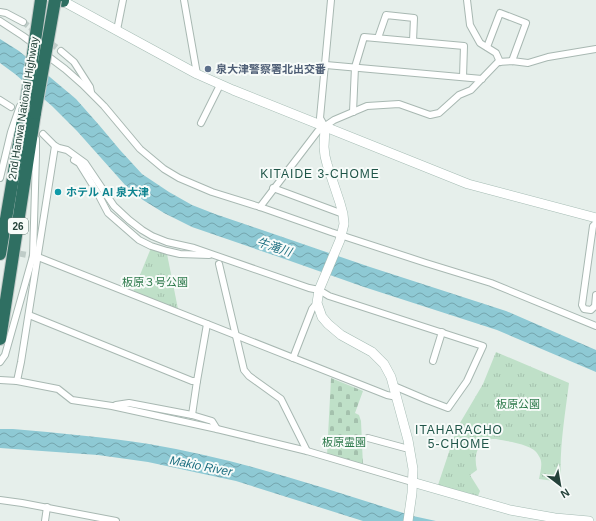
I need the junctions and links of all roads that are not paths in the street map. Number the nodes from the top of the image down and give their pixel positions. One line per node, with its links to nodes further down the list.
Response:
1 (41, 0): 26 (highway, 2nd Hanwa National Highway / 26, bridge)
2 (60, 0): 10 (street); 31 (highway, 2nd Hanwa National Highway / 26, bridge)
3 (123, 0): 10 (street)
4 (184, 0): 20 (street)
5 (331, 0): 18 (street)
6 (467, 0): 13 (street)
7 (0, 12): 9 (street)
8 (0, 21): 24 (street)
9 (23, 22)
10 (117, 30): 20 (street)
11 (378, 38): 12 (street); 12 (street); 19 (street)
12 (413, 41): 21 (street)
13 (487, 47): 16 (street); 17 (street)
14 (596, 49): 16 (street)
15 (61, 50): 24 (street)
16 (512, 61): 17 (street)
17 (500, 62): 22 (street)
18 (326, 65): 19 (street); 30 (street)
19 (354, 67): 21 (street); 28 (street)
20 (197, 74): 23 (street)
21 (463, 77): 22 (street)
22 (482, 79): 28 (street)
23 (220, 85): 29 (street); 30 (street)
24 (93, 95): 35 (street)
25 (0, 100): 27 (street)
26 (24, 100): 33 (street); 40 (highway, 2nd Hanwa National Highway / 26)
27 (11, 107)
28 (353, 112): 30 (street)
29 (202, 123)
30 (325, 127): 34 (street); 36 (street); 37 (street)
31 (38, 131): 32 (street); 42 (street); 52 (highway, 2nd Hanwa National Highway / 26)
32 (57, 147): 41 (street); 41 (street); 42 (street)
33 (0, 178)
34 (273, 188): 35 (street); 36 (street)
35 (260, 207): 39 (street)
36 (343, 214): 39 (street)
37 (596, 218)
38 (596, 223): 45 (street)
39 (341, 237): 44 (street); 49 (street)
40 (0, 254)
41 (212, 255): 44 (street)
42 (35, 257): 47 (street); 48 (street); 55 (street)
43 (219, 264): 51 (street)
44 (321, 286): 46 (street); 50 (street)
45 (596, 296)
46 (317, 303): 53 (street); 59 (street)
47 (28, 315): 57 (street); 58 (street)
48 (207, 324): 51 (street); 58 (street)
49 (596, 326)
50 (442, 332): 54 (street); 59 (street)
51 (236, 336): 53 (street); 66 (street)
52 (0, 339)
53 (293, 358): 60 (street)
54 (433, 361)
55 (0, 362)
56 (0, 380): 57 (street)
57 (17, 381): 61 (street)
58 (197, 381): 62 (street)
59 (394, 386): 60 (street)
60 (397, 397): 65 (street)
61 (112, 406): 62 (street); 63 (street)
62 (192, 415): 63 (street)
63 (217, 429): 66 (street)
64 (373, 437): 65 (street)
65 (410, 448): 67 (street)
66 (307, 451): 67 (street)
67 (412, 482): 72 (street); 73 (street)
68 (0, 500): 69 (street)
69 (47, 507): 70 (street); 71 (street)
70 (45, 521)
71 (116, 521)
72 (408, 521)
73 (589, 521)

